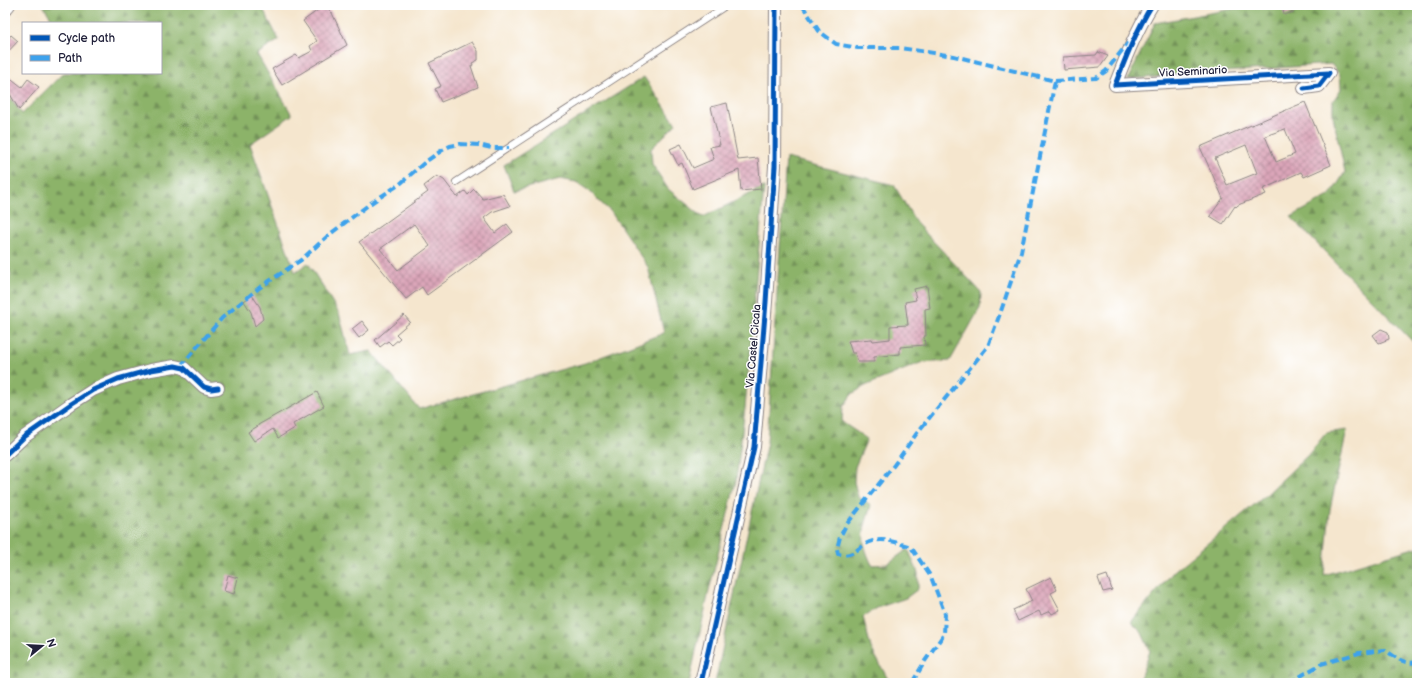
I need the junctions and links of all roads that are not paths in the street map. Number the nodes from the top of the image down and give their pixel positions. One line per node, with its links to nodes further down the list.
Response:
1 (9, 5): 5 (street)
2 (727, 5): 7 (lane)
3 (776, 5): 10 (street, Via Castel Cicala)
4 (1152, 5): 6 (street, Via Seminario)
5 (5, 10)
6 (1304, 88)
7 (456, 182)
8 (218, 388): 9 (street)
9 (5, 455)
10 (701, 683)

